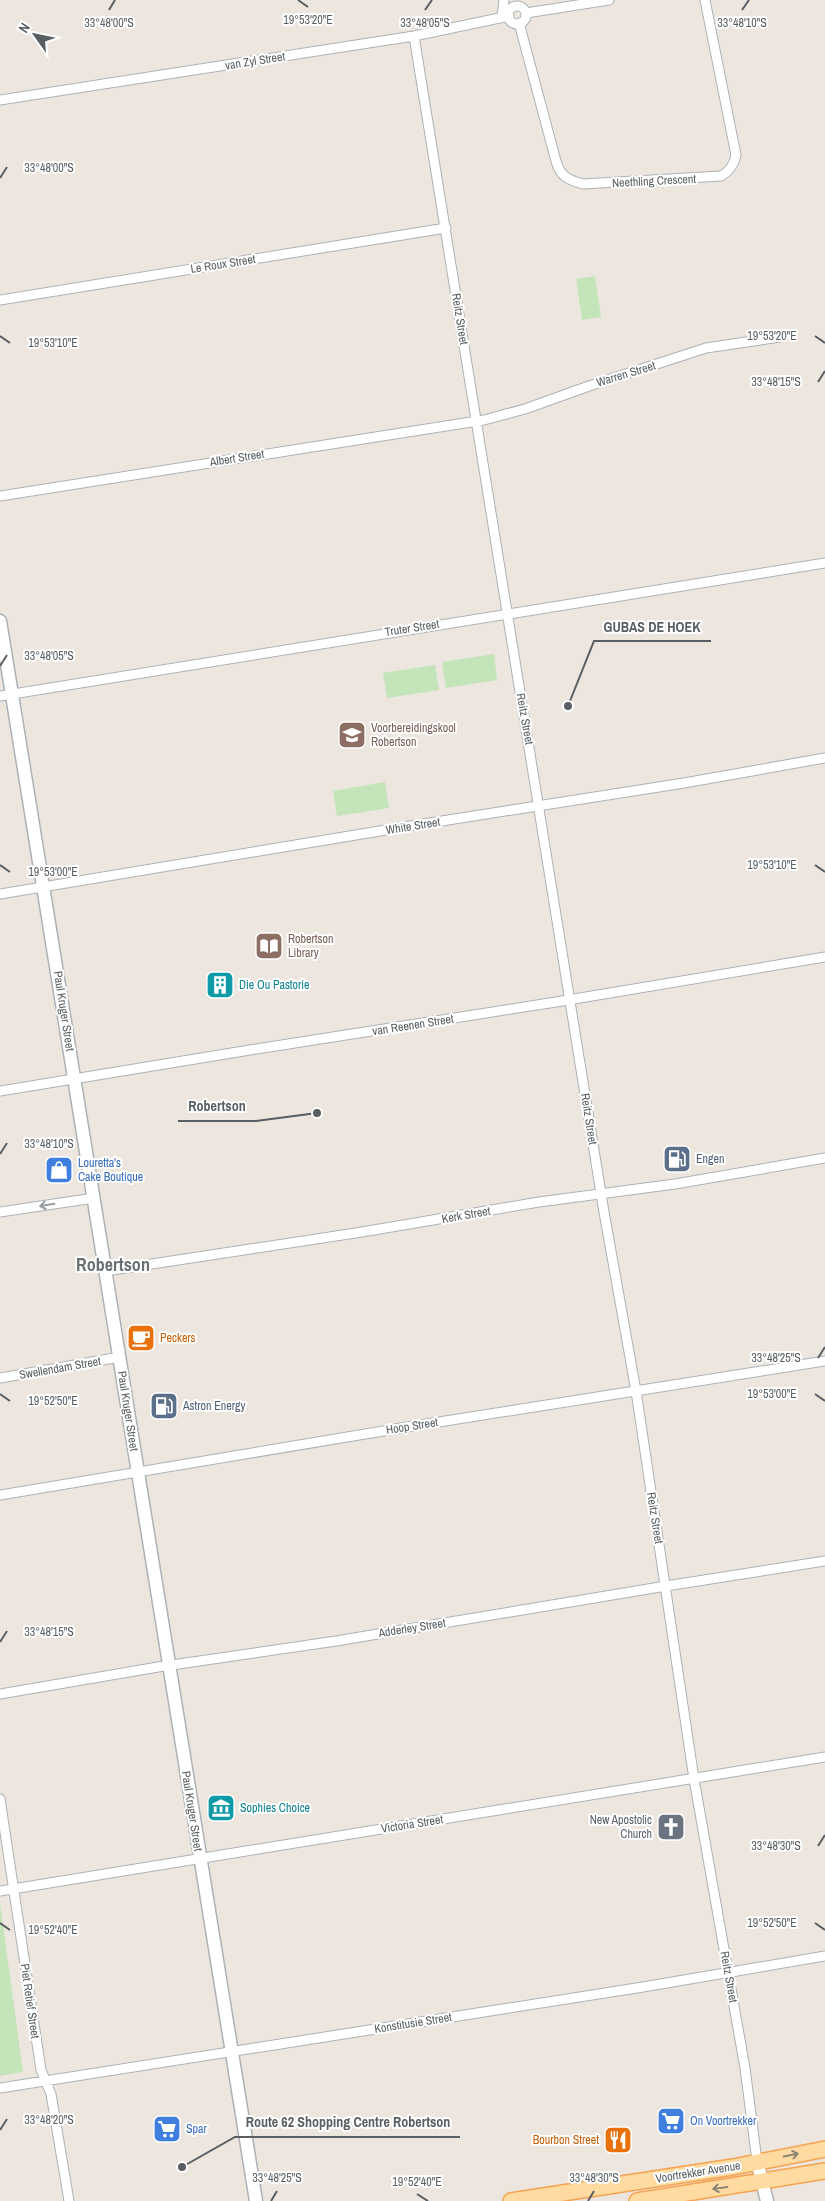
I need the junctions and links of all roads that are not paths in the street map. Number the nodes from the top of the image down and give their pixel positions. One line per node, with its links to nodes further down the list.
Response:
1 (504, 0): 5 (street)
2 (609, 0): 4 (street)
3 (705, 0): 6 (street, Neethling Crescent)
4 (522, 7): 5 (street); 6 (street)
5 (505, 17): 6 (street); 7 (street, van Zyl Street)
6 (519, 24)
7 (414, 36): 8 (street, van Zyl Street); 9 (street, Reitz Street)
8 (0, 100)
9 (446, 228): 10 (street, Le Roux Street); 12 (street, Reitz Street)
10 (0, 300)
11 (780, 337): 12 (street, Warren Street)
12 (475, 421): 13 (street, Albert Street); 15 (street, Reitz Street)
13 (0, 496)
14 (825, 563): 15 (street, Truter Street)
15 (507, 614): 17 (street, Truter Street); 19 (street, Reitz Street)
16 (0, 622): 17 (street, Paul Kruger Street)
17 (6, 695): 20 (street, Paul Kruger Street)
18 (825, 758): 19 (street, White Street)
19 (540, 805): 20 (street, White Street); 23 (street, Reitz Street)
20 (44, 887): 21 (street, White Street); 24 (street, Paul Kruger Street)
21 (0, 894)
22 (825, 957): 23 (street, van Reenen Street)
23 (570, 999): 24 (street, van Reenen Street); 27 (street, Reitz Street)
24 (74, 1079): 25 (street, van Reenen Street); 28 (street, Paul Kruger Street)
25 (0, 1091)
26 (825, 1158): 27 (street, Kerk Street)
27 (602, 1194): 30 (street, Kerk Street); 34 (street, Reitz Street)
28 (94, 1198): 29 (street, one-way to 29); 30 (street, Paul Kruger Street)
29 (0, 1212)
30 (106, 1272): 31 (street, Paul Kruger Street)
31 (120, 1358): 33 (street, Swellendam Street); 35 (street, Paul Kruger Street)
32 (825, 1361): 34 (street, Hoop Street)
33 (0, 1378)
34 (636, 1391): 35 (street, Hoop Street); 38 (street, Reitz Street)
35 (138, 1472): 36 (street, Hoop Street); 39 (street, Paul Kruger Street)
36 (0, 1495)
37 (825, 1562): 38 (street, Adderley Street)
38 (666, 1586): 39 (street, Adderley Street); 42 (street, Reitz Street)
39 (168, 1665): 40 (street, Adderley Street); 44 (street, Paul Kruger Street)
40 (0, 1694)
41 (825, 1757): 42 (street, Victoria Street)
42 (694, 1779): 44 (street, Victoria Street); 48 (street, Reitz Street)
43 (0, 1799): 45 (street, Piet Retief Street)
44 (200, 1859): 45 (street, Victoria Street); 49 (street, Paul Kruger Street)
45 (14, 1888): 46 (street, Victoria Street); 50 (street, Piet Retief Street)
46 (0, 1891)
47 (825, 1956): 48 (street, Konstitusie Street)
48 (729, 1972): 49 (street, Konstitusie Street); 53 (street, Reitz Street)
49 (233, 2052): 50 (street, Konstitusie Street); 57 (street, Paul Kruger Street)
50 (45, 2081): 51 (street, Konstitusie Street); 56 (street, Piet Retief Street)
51 (0, 2088)
52 (825, 2149): 53 (main road, Voortrekker Avenue, one-way to 52)
53 (757, 2162): 55 (street, Reitz Street); 58 (main road, Voortrekker Avenue)
54 (825, 2170): 55 (main road, Voortrekker Avenue)
55 (763, 2181): 59 (main road, Voortrekker Avenue, one-way to 59); 60 (street, Reitz Street)
56 (69, 2201)
57 (256, 2201)
58 (511, 2201)
59 (637, 2201)
60 (767, 2201)

